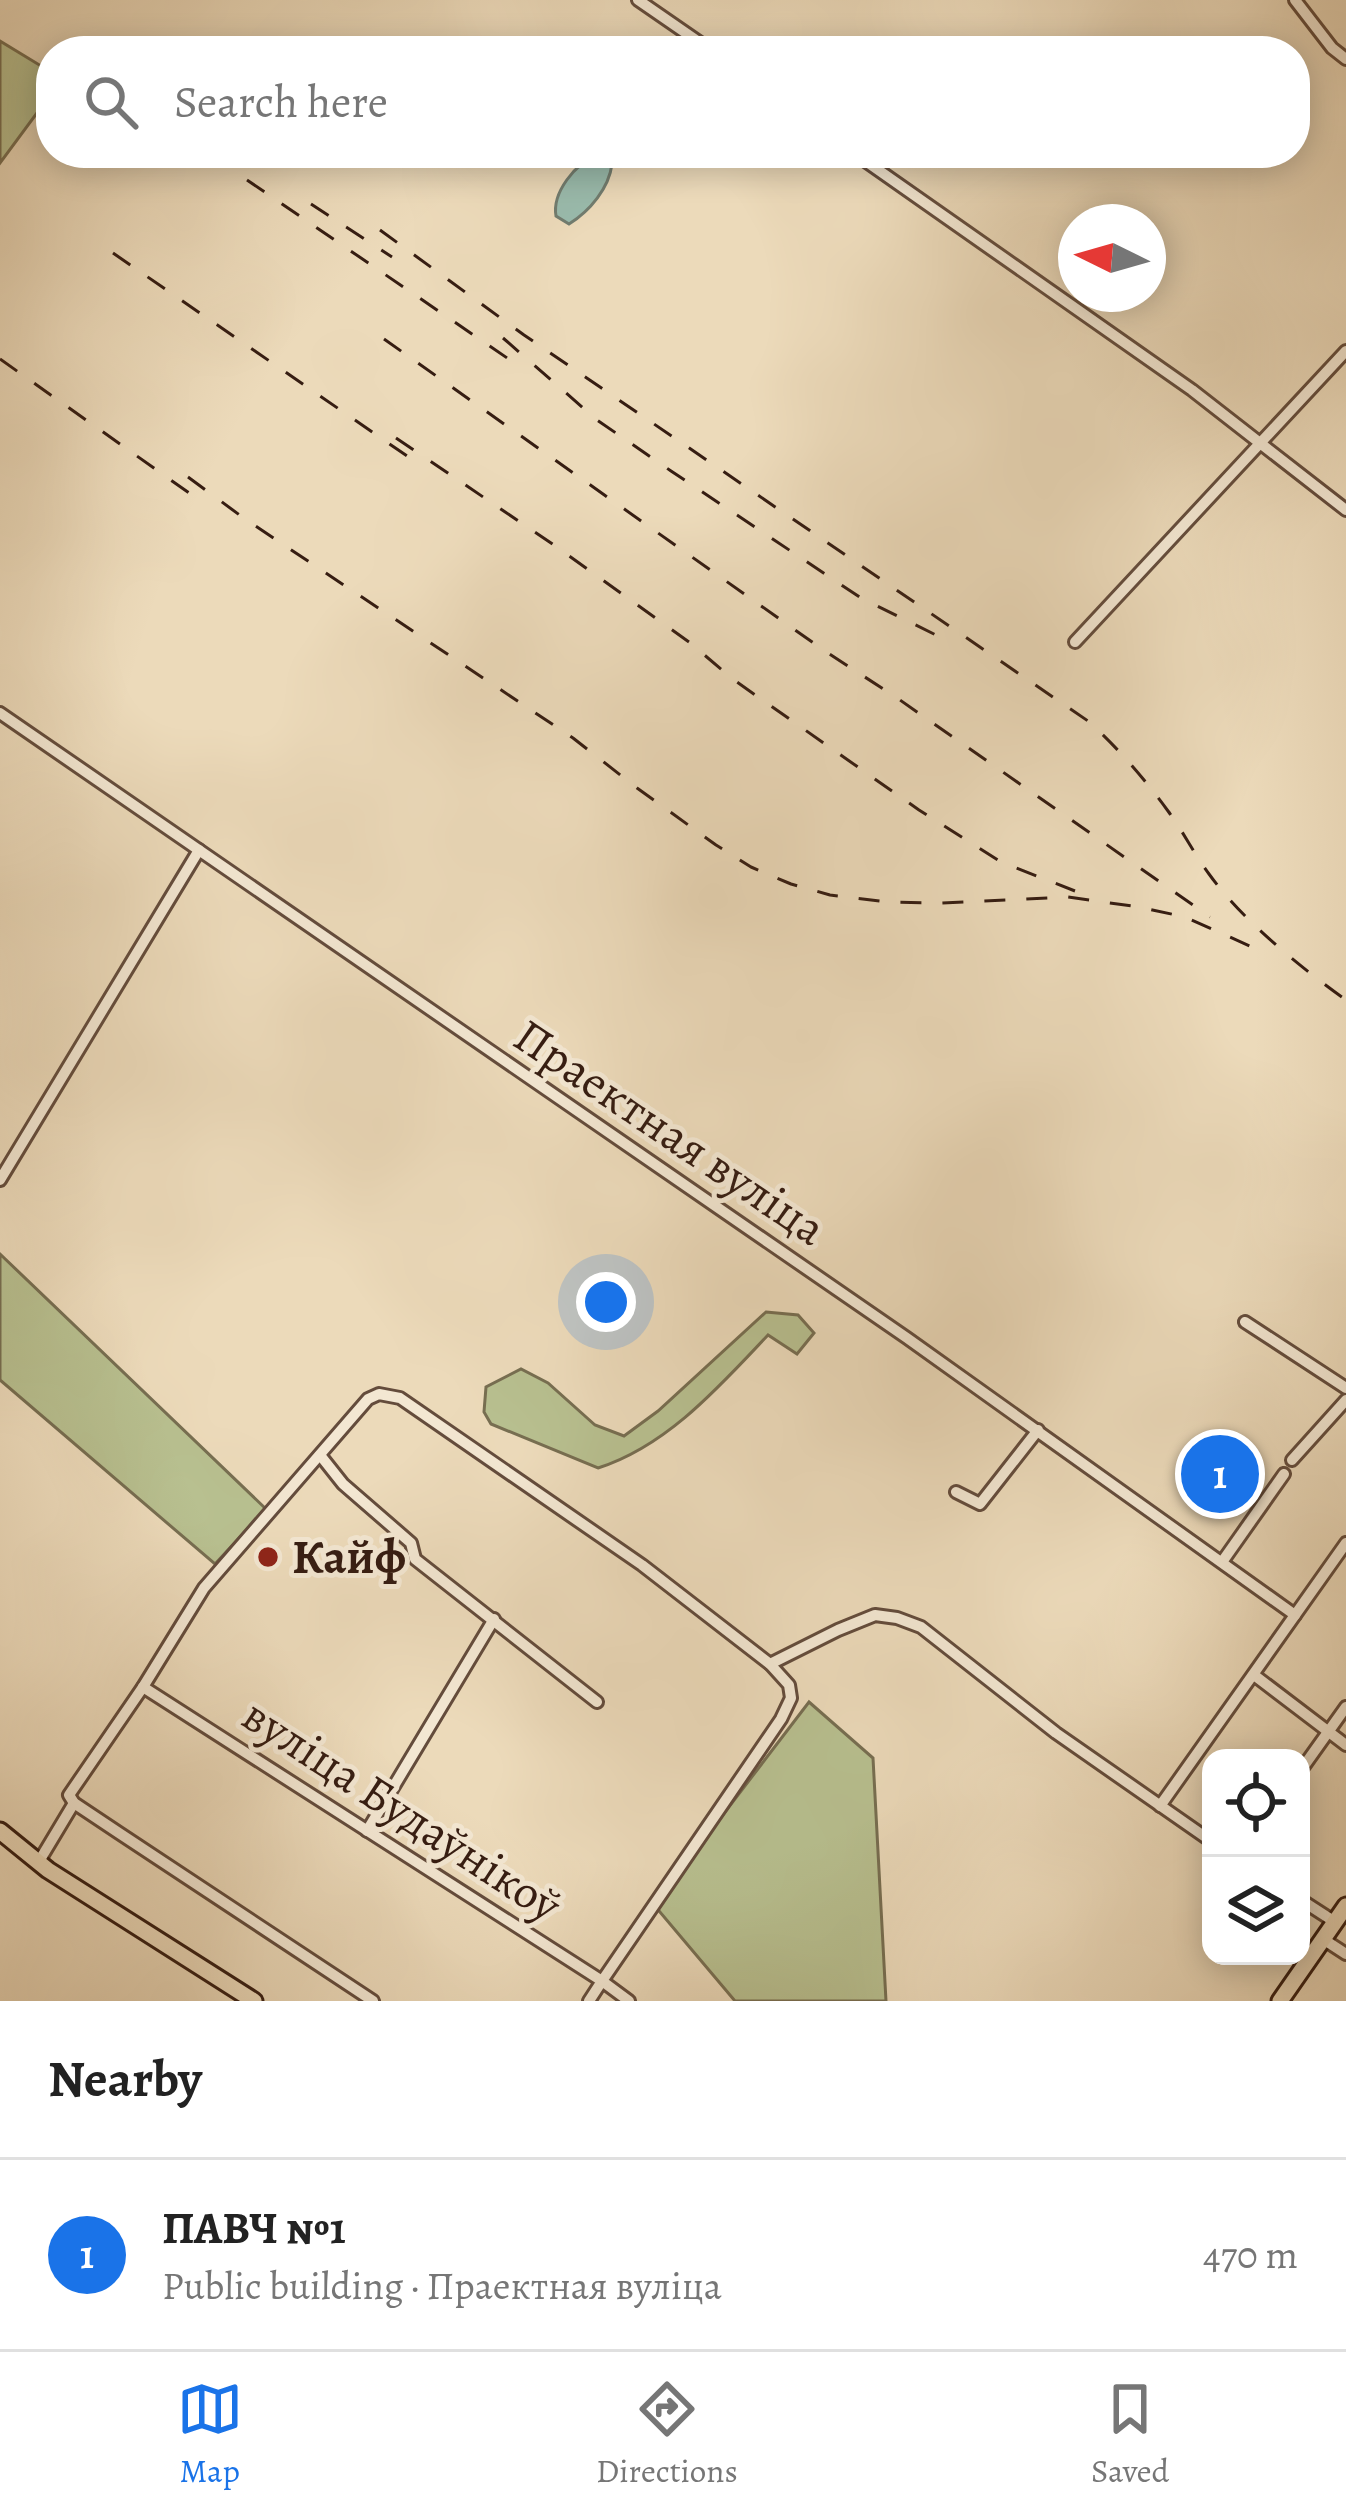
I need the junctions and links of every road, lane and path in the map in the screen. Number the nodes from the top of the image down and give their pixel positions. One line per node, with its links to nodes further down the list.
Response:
1 (638, 0): 3 (street)
2 (1295, 0): 4 (street)
3 (690, 36)
4 (1346, 59)
5 (875, 168): 7 (street)
6 (1346, 351): 7 (street)
7 (1260, 442): 8 (street); 9 (street)
8 (1346, 510)
9 (1075, 642)
10 (0, 713): 11 (street, Праектная вуліца)
11 (199, 850): 12 (street); 16 (street, Праектная вуліца)
12 (0, 1180)
13 (1245, 1322): 14 (street)
14 (1346, 1388)
15 (1346, 1400): 18 (street)
16 (1038, 1430): 20 (street); 22 (street, Праектная вуліца)
17 (320, 1456): 24 (street); 25 (street); 27 (street)
18 (1292, 1460)
19 (1284, 1474): 22 (street)
20 (956, 1492)
21 (1346, 1543): 23 (street)
22 (1222, 1562): 23 (street, Праектная вуліца)
23 (1295, 1615): 26 (street)
24 (494, 1619): 28 (street); 36 (street)
25 (770, 1664): 34 (street); 44 (street)
26 (1253, 1676): 30 (street); 34 (street)
27 (143, 1687): 33 (street); 36 (street, вуліца Будаўнікоў)
28 (597, 1702)
29 (1346, 1707): 30 (street)
30 (1329, 1732): 31 (street); 32 (street)
31 (1346, 1745)
32 (1310, 1758)
33 (74, 1803): 38 (street); 46 (street)
34 (1160, 1806): 37 (street)
35 (0, 1831): 38 (main road)
36 (367, 1831): 44 (street, вуліца Будаўнікоў)
37 (1202, 1834)
38 (38, 1863): 45 (main road)
39 (1310, 1906): 41 (street)
40 (1346, 1906): 41 (main road)
41 (1335, 1922): 42 (main road)
42 (1323, 1939): 43 (street); 49 (main road)
43 (1346, 1954)
44 (602, 1981): 47 (street); 48 (street, вуліца Будаўнікоў)
45 (254, 2001)
46 (373, 2001)
47 (589, 2001)
48 (628, 2001)
49 (1280, 2001)

